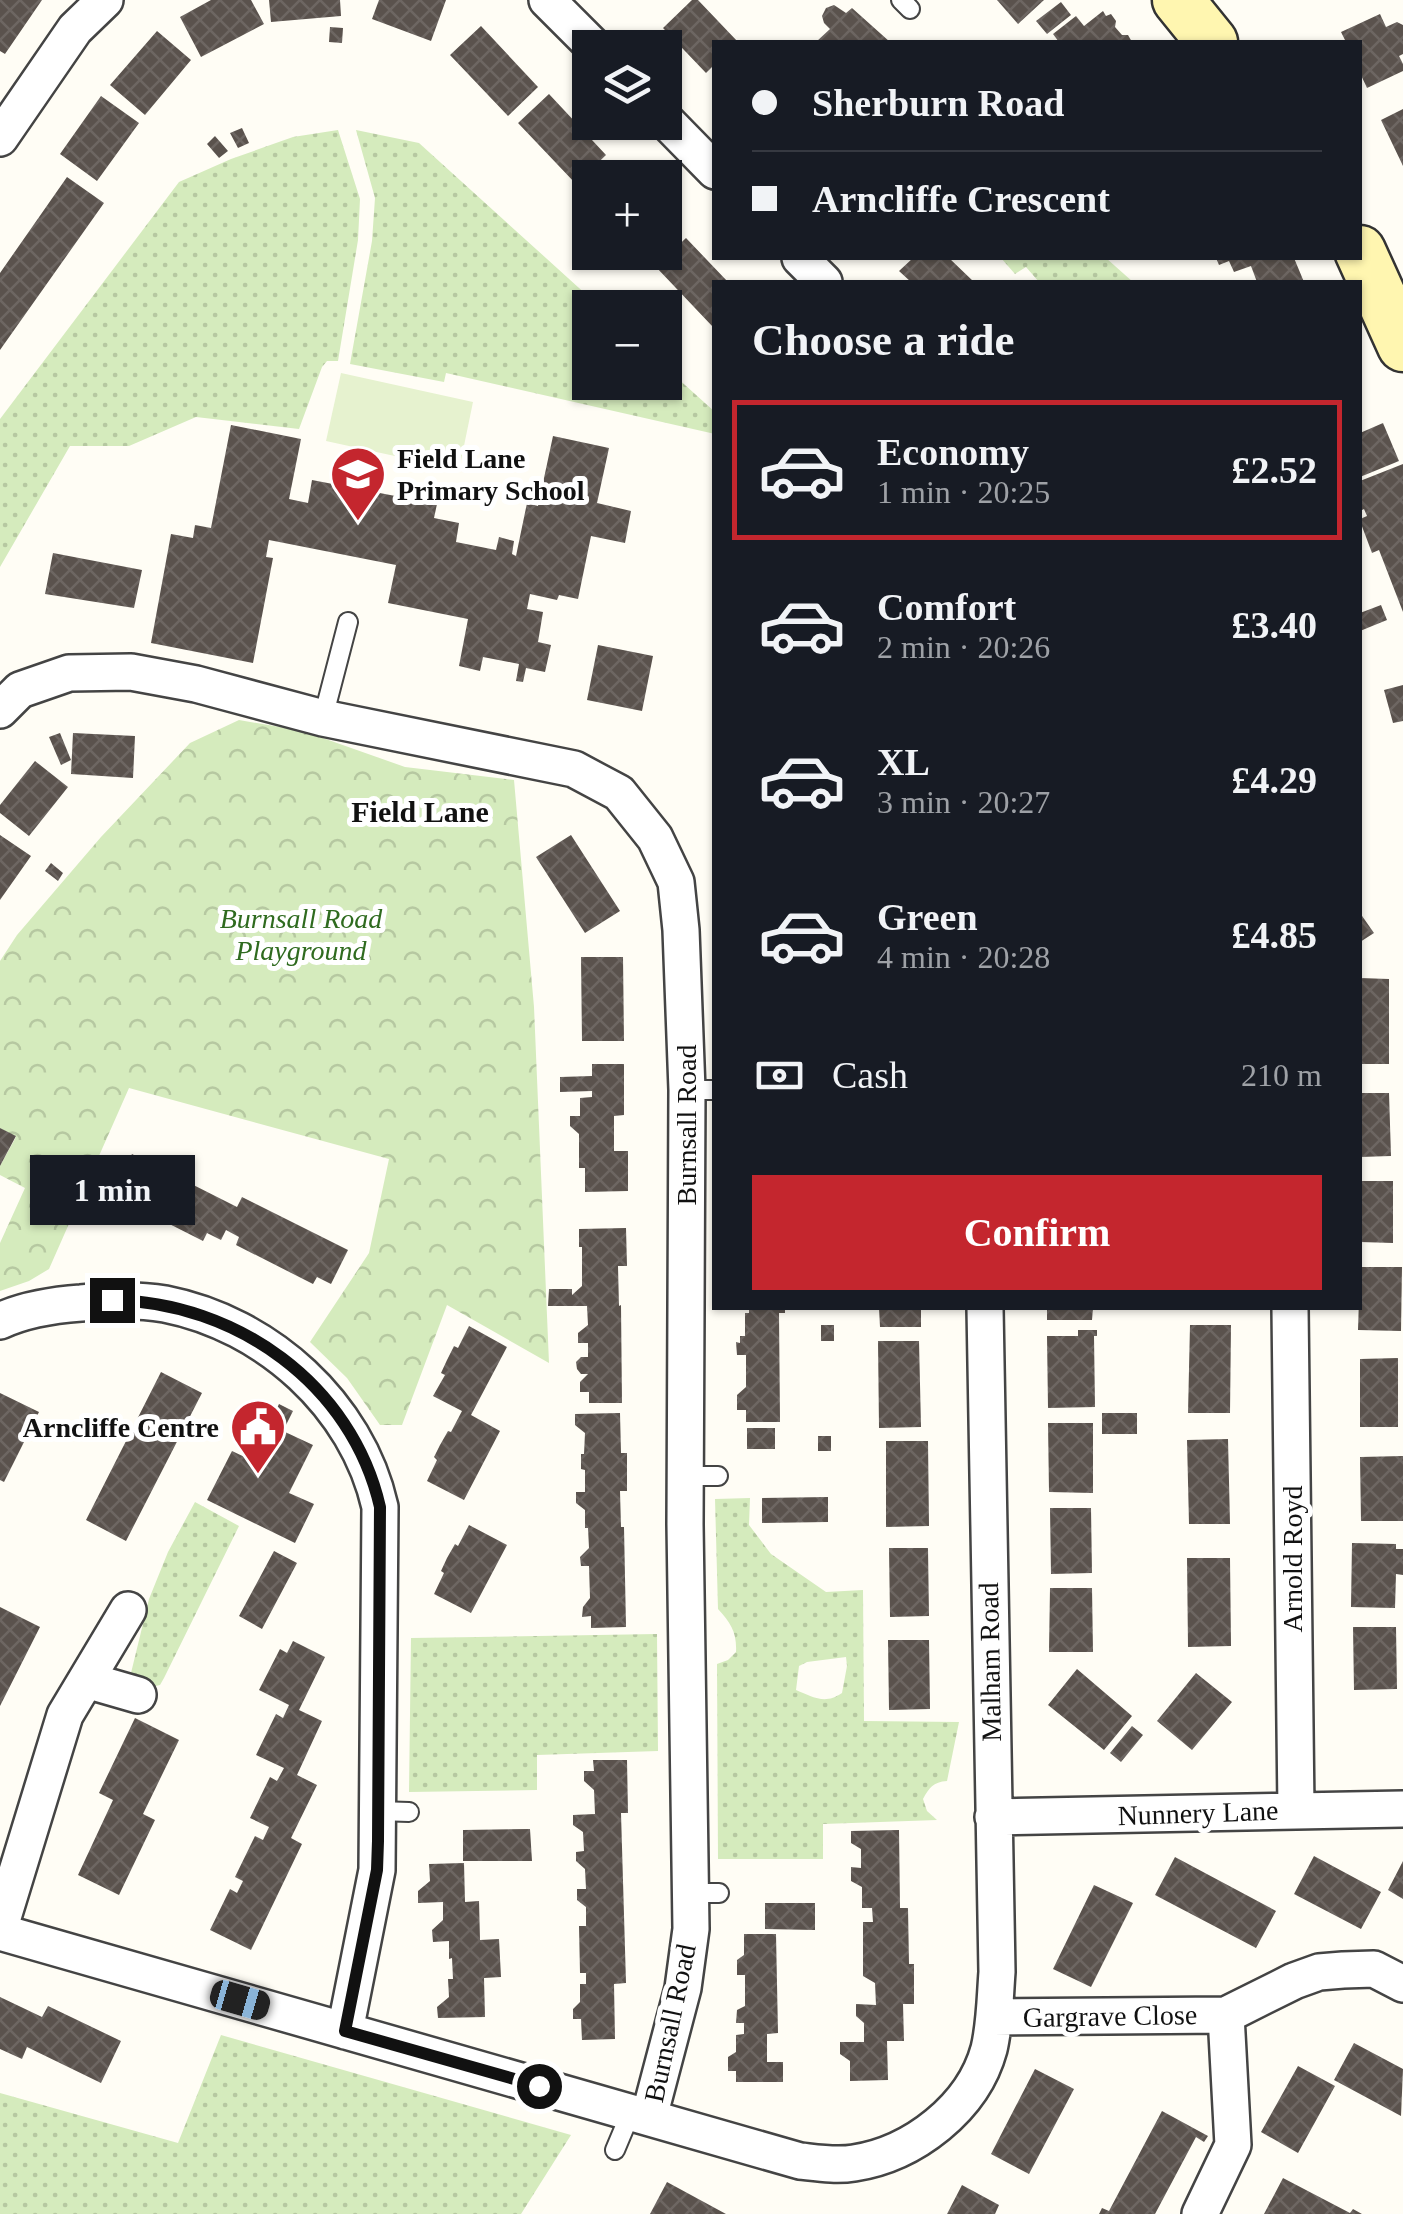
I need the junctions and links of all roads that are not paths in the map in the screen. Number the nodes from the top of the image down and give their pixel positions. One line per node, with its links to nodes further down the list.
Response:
1 (105, 0): 7 (street)
2 (547, 0): 4 (street)
3 (1178, 0): 5 (street)
4 (577, 30)
5 (1210, 40)
6 (682, 137): 8 (street)
7 (0, 138)
8 (712, 168)
9 (1362, 254): 12 (street)
10 (802, 260): 11 (street)
11 (822, 280)
12 (1403, 346)
13 (348, 622): 15 (lane)
14 (0, 710): 15 (street, Burnsall Road)
15 (323, 718): 16 (street, Burnsall Road)
16 (701, 1090): 31 (street, Burnsall Road)
17 (985, 1310): 25 (street, Malham Road)
18 (1290, 1310): 24 (street, Arnold Royd)
19 (0, 1321): 30 (street)
20 (128, 1610): 21 (street)
21 (86, 1680): 22 (street); 26 (street)
22 (138, 1695)
23 (1403, 1809): 24 (street, Nunnery Lane)
24 (1296, 1810): 25 (street, Nunnery Lane)
25 (993, 1818): 29 (street, Malham Road)
26 (0, 1929): 30 (street, Malham Road)
27 (1403, 1984): 28 (street, Gargrave Close)
28 (1226, 2015): 29 (street, Gargrave Close); 33 (street, Gargrave Close)
29 (994, 2017): 31 (street, Malham Road)
30 (345, 2031): 31 (street, Malham Road)
31 (640, 2114): 32 (lane)
32 (614, 2150)
33 (1200, 2214)

